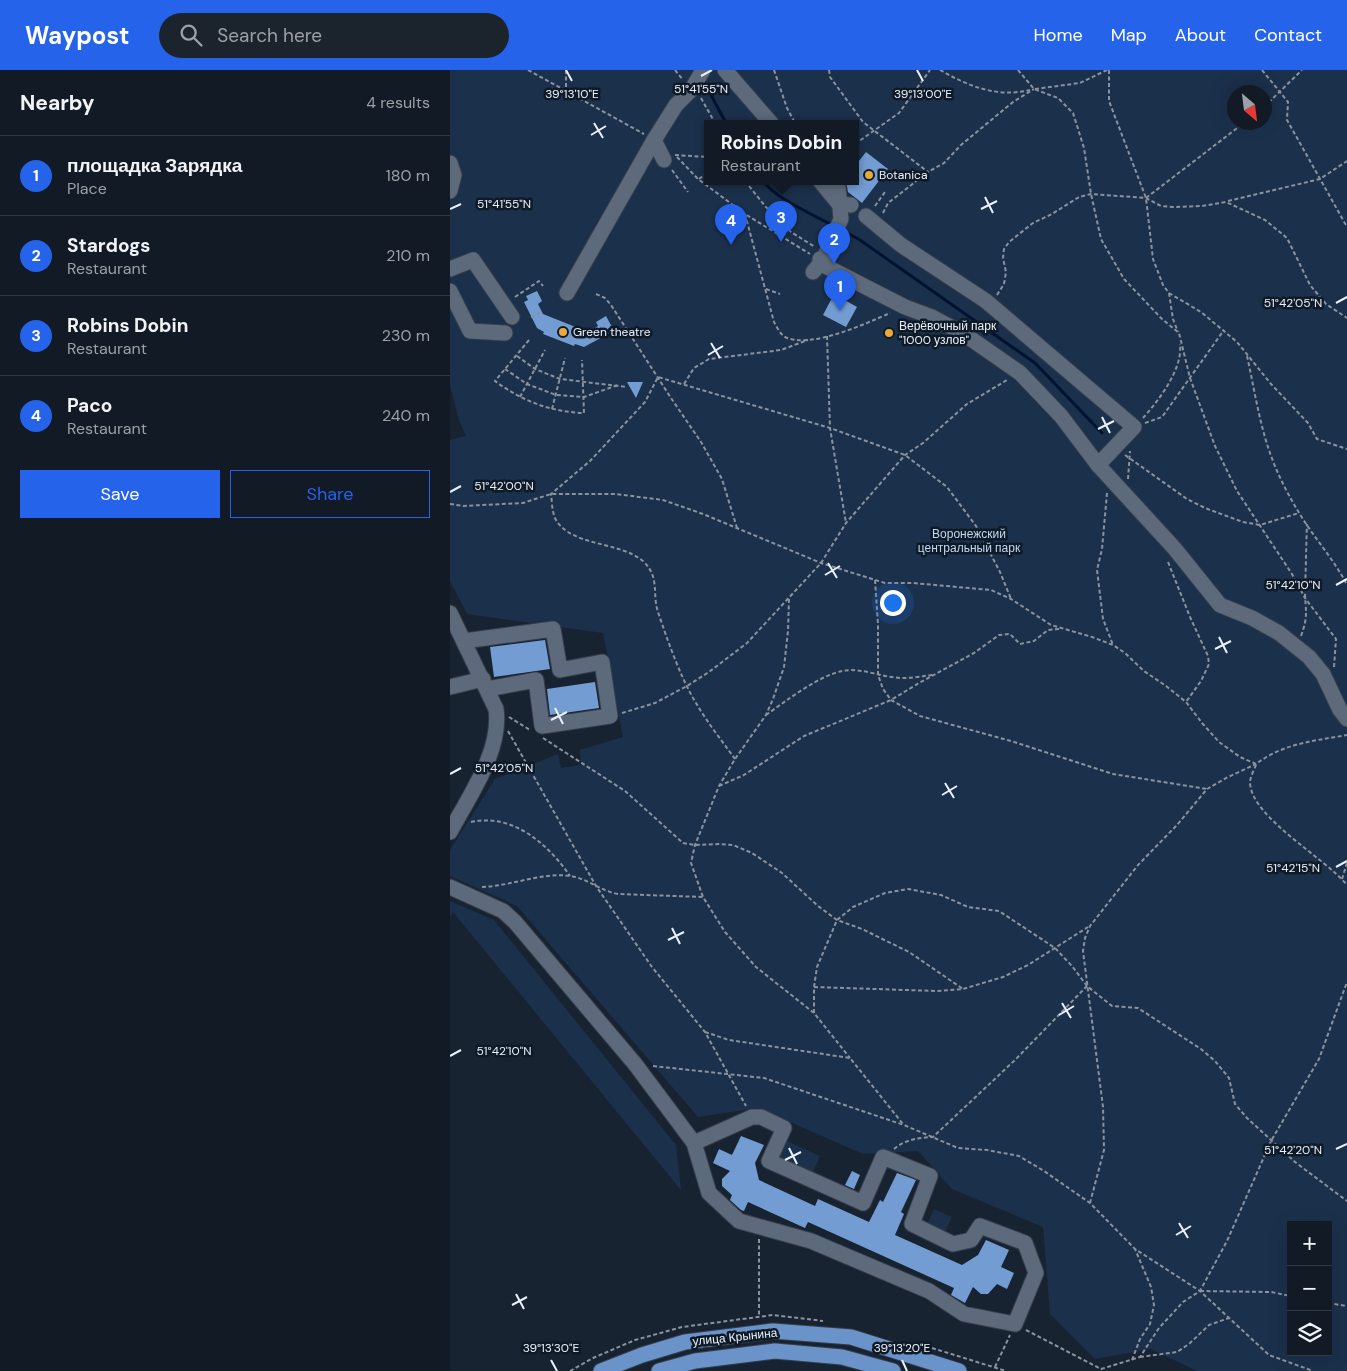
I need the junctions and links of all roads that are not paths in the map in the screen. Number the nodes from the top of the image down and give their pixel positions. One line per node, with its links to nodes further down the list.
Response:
1 (703, 70): 4 (street)
2 (725, 70): 3 (street)
3 (768, 120)
4 (653, 139): 5 (street); 12 (street)
5 (670, 155)
6 (450, 164): 8 (street)
7 (826, 185): 15 (street)
8 (450, 191)
9 (871, 221): 15 (street)
10 (450, 269): 13 (street)
11 (450, 291): 14 (street)
12 (567, 293)
13 (512, 317)
14 (504, 333)
15 (1098, 465): 20 (street)
16 (452, 620): 17 (street)
17 (464, 641): 18 (street); 18 (street)
18 (485, 684): 19 (street); 21 (street)
19 (450, 687)
20 (1347, 719)
21 (450, 831)
22 (450, 887): 23 (street)
23 (694, 1143): 23 (street)
24 (601, 1371): 27 (main road, улица Крынина)
25 (659, 1371): 26 (main road, улица Крынина)
26 (893, 1371)
27 (959, 1371)

